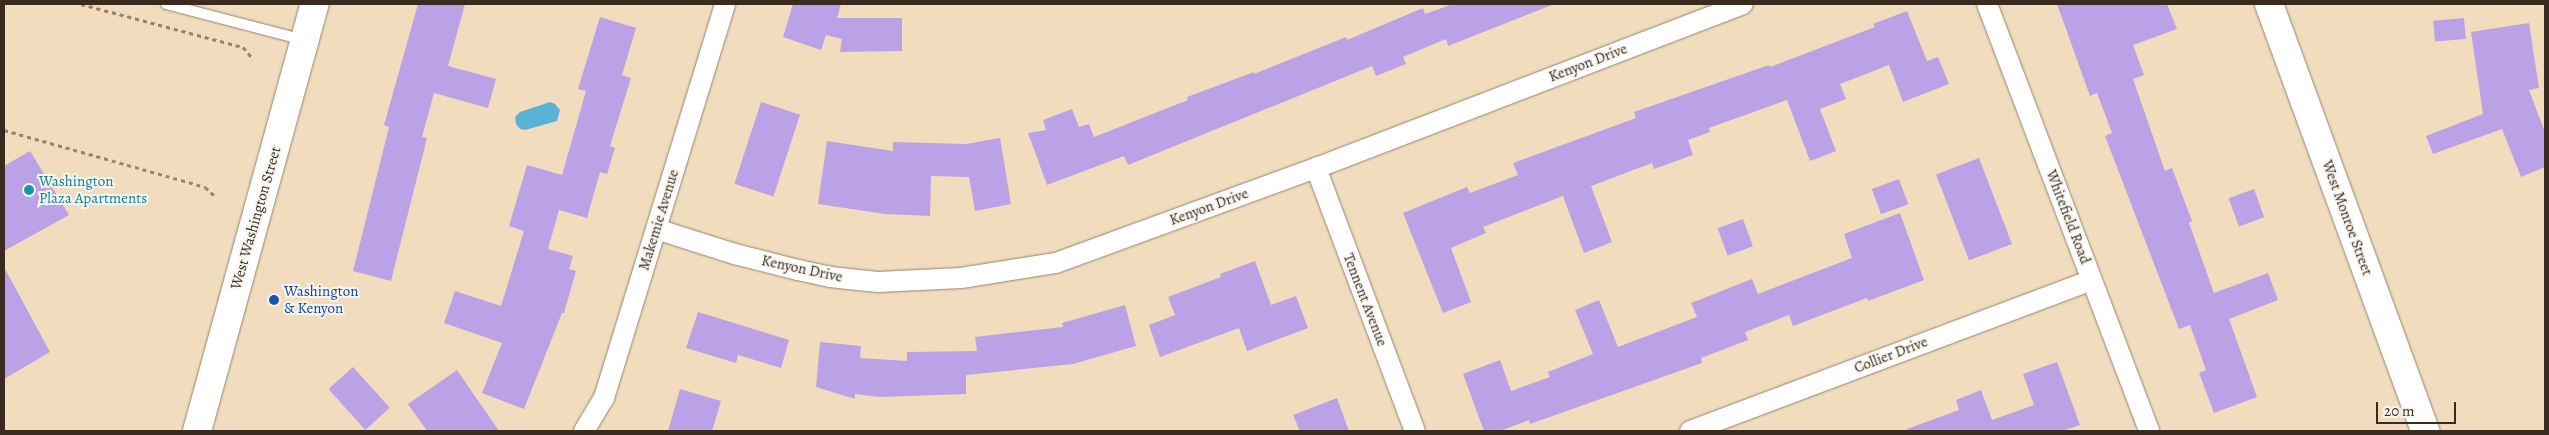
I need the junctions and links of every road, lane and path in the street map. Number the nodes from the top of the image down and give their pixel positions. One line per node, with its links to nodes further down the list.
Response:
1 (81, 4): 9 (path)
2 (166, 4): 8 (lane)
3 (315, 4): 8 (street, West Washington Street)
4 (725, 4): 13 (street, Makemie Avenue)
5 (1743, 4): 11 (street, Kenyon Drive)
6 (1987, 4): 14 (street, Whitefield Road)
7 (2269, 4): 20 (street, West Monroe Street)
8 (305, 40): 15 (street, West Washington Street)
9 (253, 59)
10 (4, 130): 12 (path)
11 (1316, 168): 13 (street, Kenyon Drive); 17 (street, Tennent Avenue)
12 (214, 195)
13 (656, 229): 16 (street, Makemie Avenue)
14 (2092, 280): 18 (street, Collier Drive); 19 (street, Whitefield Road)
15 (197, 431)
16 (584, 431)
17 (1415, 431)
18 (1690, 431)
19 (2149, 431)
20 (2425, 431)

